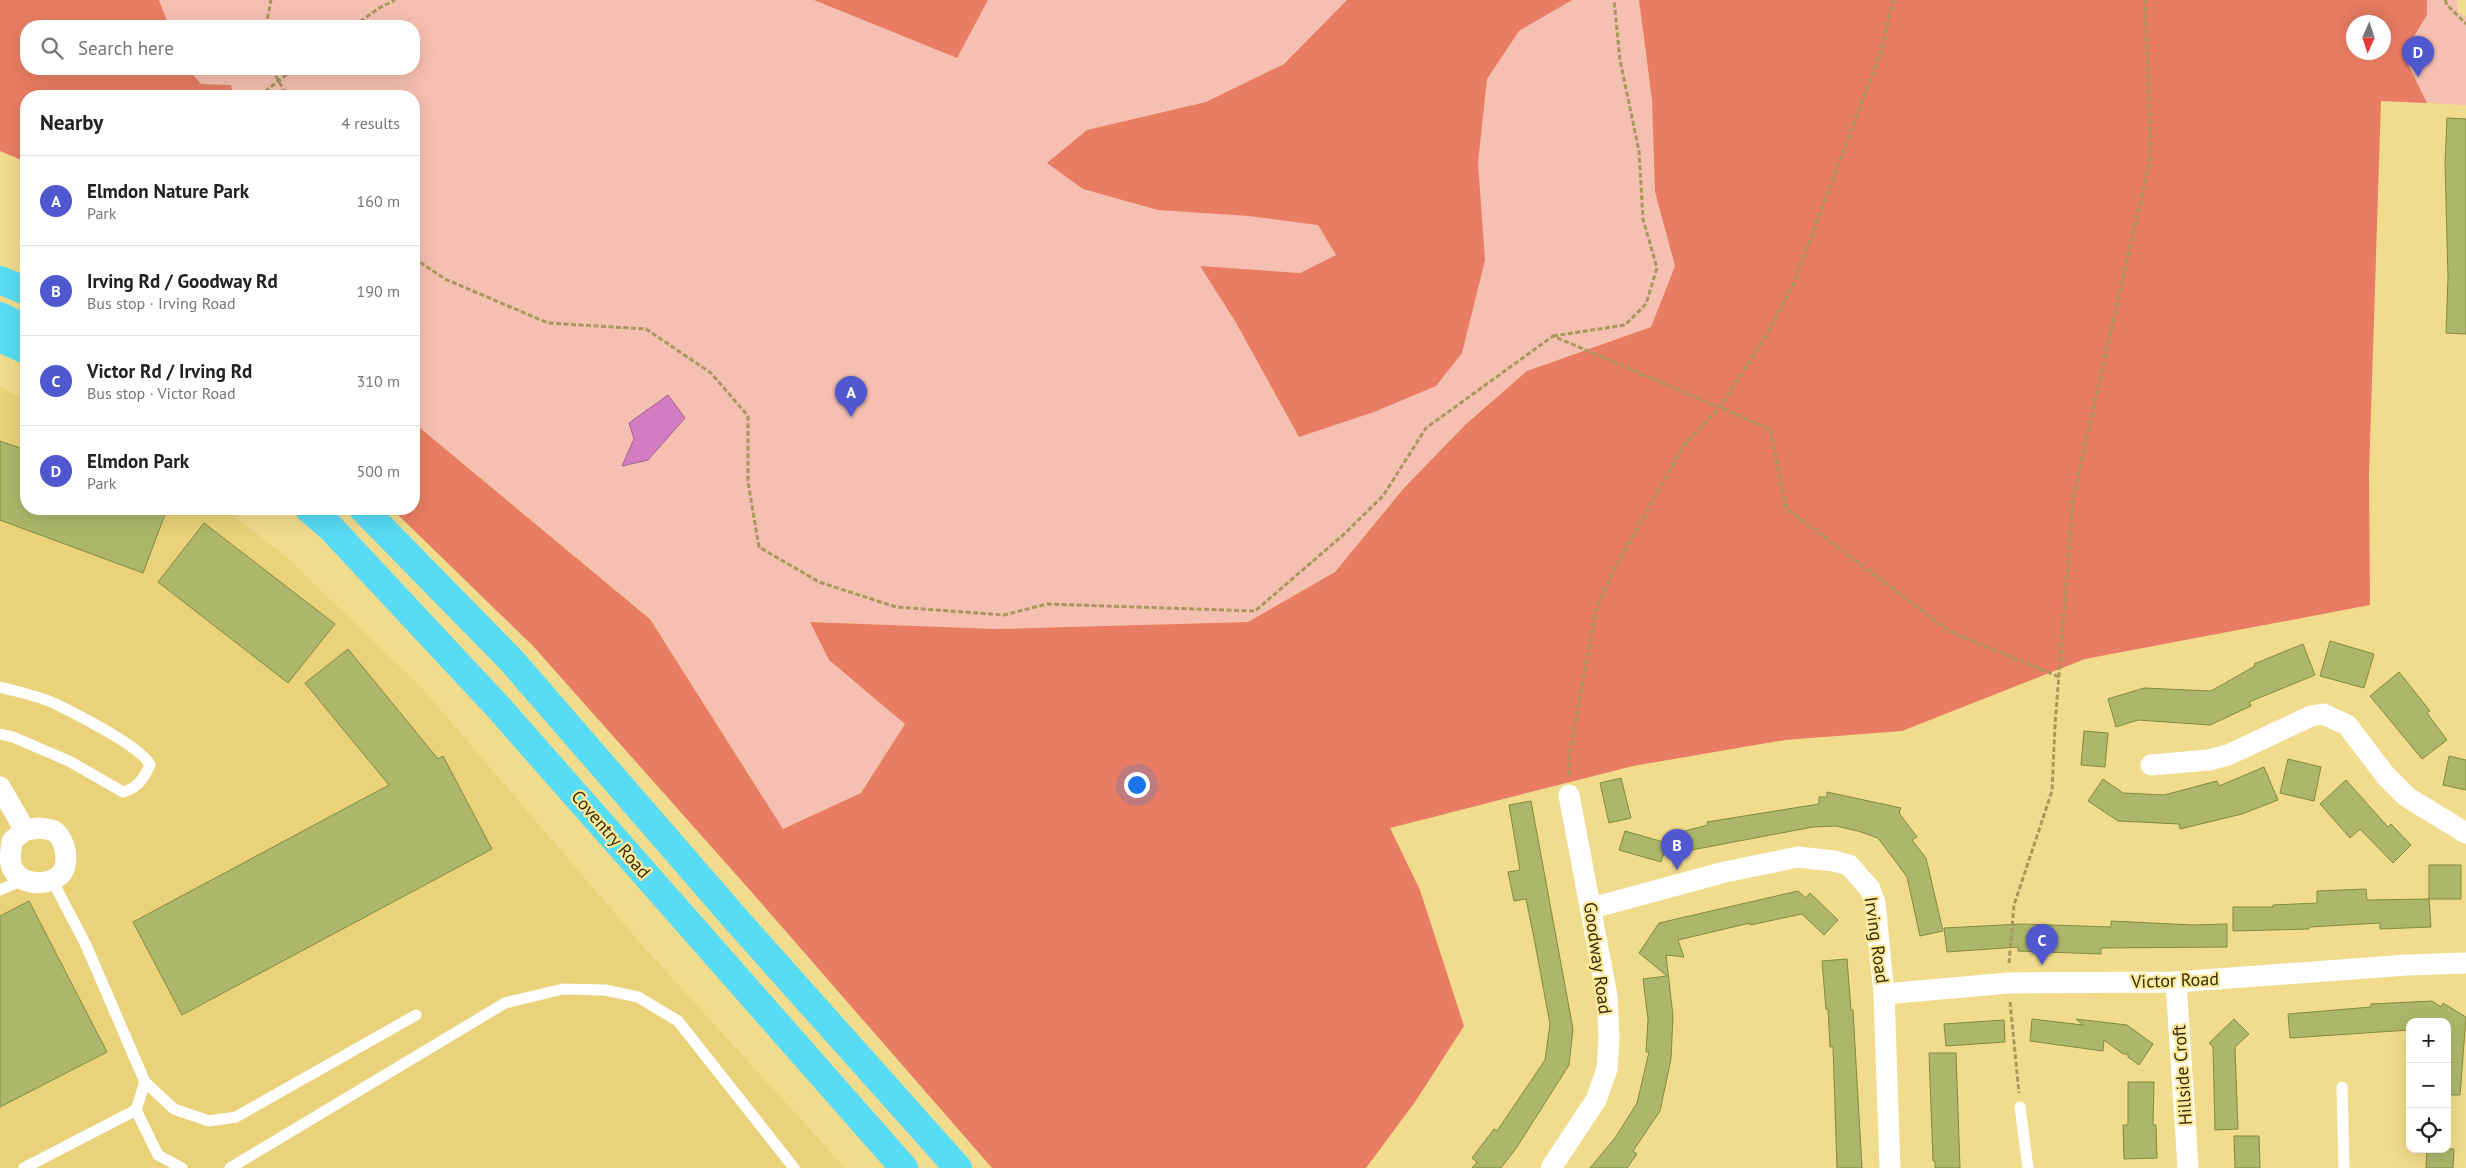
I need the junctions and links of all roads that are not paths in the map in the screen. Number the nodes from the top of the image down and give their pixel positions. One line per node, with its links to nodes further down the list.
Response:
1 (0, 280): 2 (highway)
2 (20, 288)
3 (0, 316): 4 (highway)
4 (20, 325)
5 (0, 338): 6 (highway)
6 (20, 347)
7 (316, 515): 34 (highway, Coventry Road)
8 (369, 515): 35 (highway)
9 (0, 687): 10 (lane)
10 (0, 734)
11 (2151, 765): 15 (street)
12 (0, 787): 14 (street)
13 (1569, 795): 19 (street, Goodway Road)
14 (26, 830): 16 (street); 17 (street)
15 (2466, 833)
16 (23, 880): 17 (street); 18 (lane)
17 (52, 880): 24 (lane)
18 (0, 890)
19 (1592, 908): 22 (street, Irving Road); 36 (street, Goodway Road)
20 (2466, 963): 21 (street, Victor Road)
21 (2176, 982): 22 (street, Victor Road); 39 (street, Hillside Croft)
22 (1884, 994): 37 (street, Irving Road)
23 (416, 1015): 24 (lane)
24 (145, 1082): 27 (lane)
25 (2342, 1087): 40 (lane)
26 (2020, 1107): 38 (lane)
27 (136, 1110): 28 (lane); 29 (lane)
28 (158, 1155): 30 (lane); 31 (lane)
29 (24, 1168)
30 (165, 1168)
31 (182, 1168)
32 (230, 1168): 33 (lane)
33 (794, 1168)
34 (904, 1168)
35 (958, 1168)
36 (1551, 1168)
37 (1890, 1168)
38 (2028, 1168)
39 (2188, 1168)
40 (2344, 1168)

